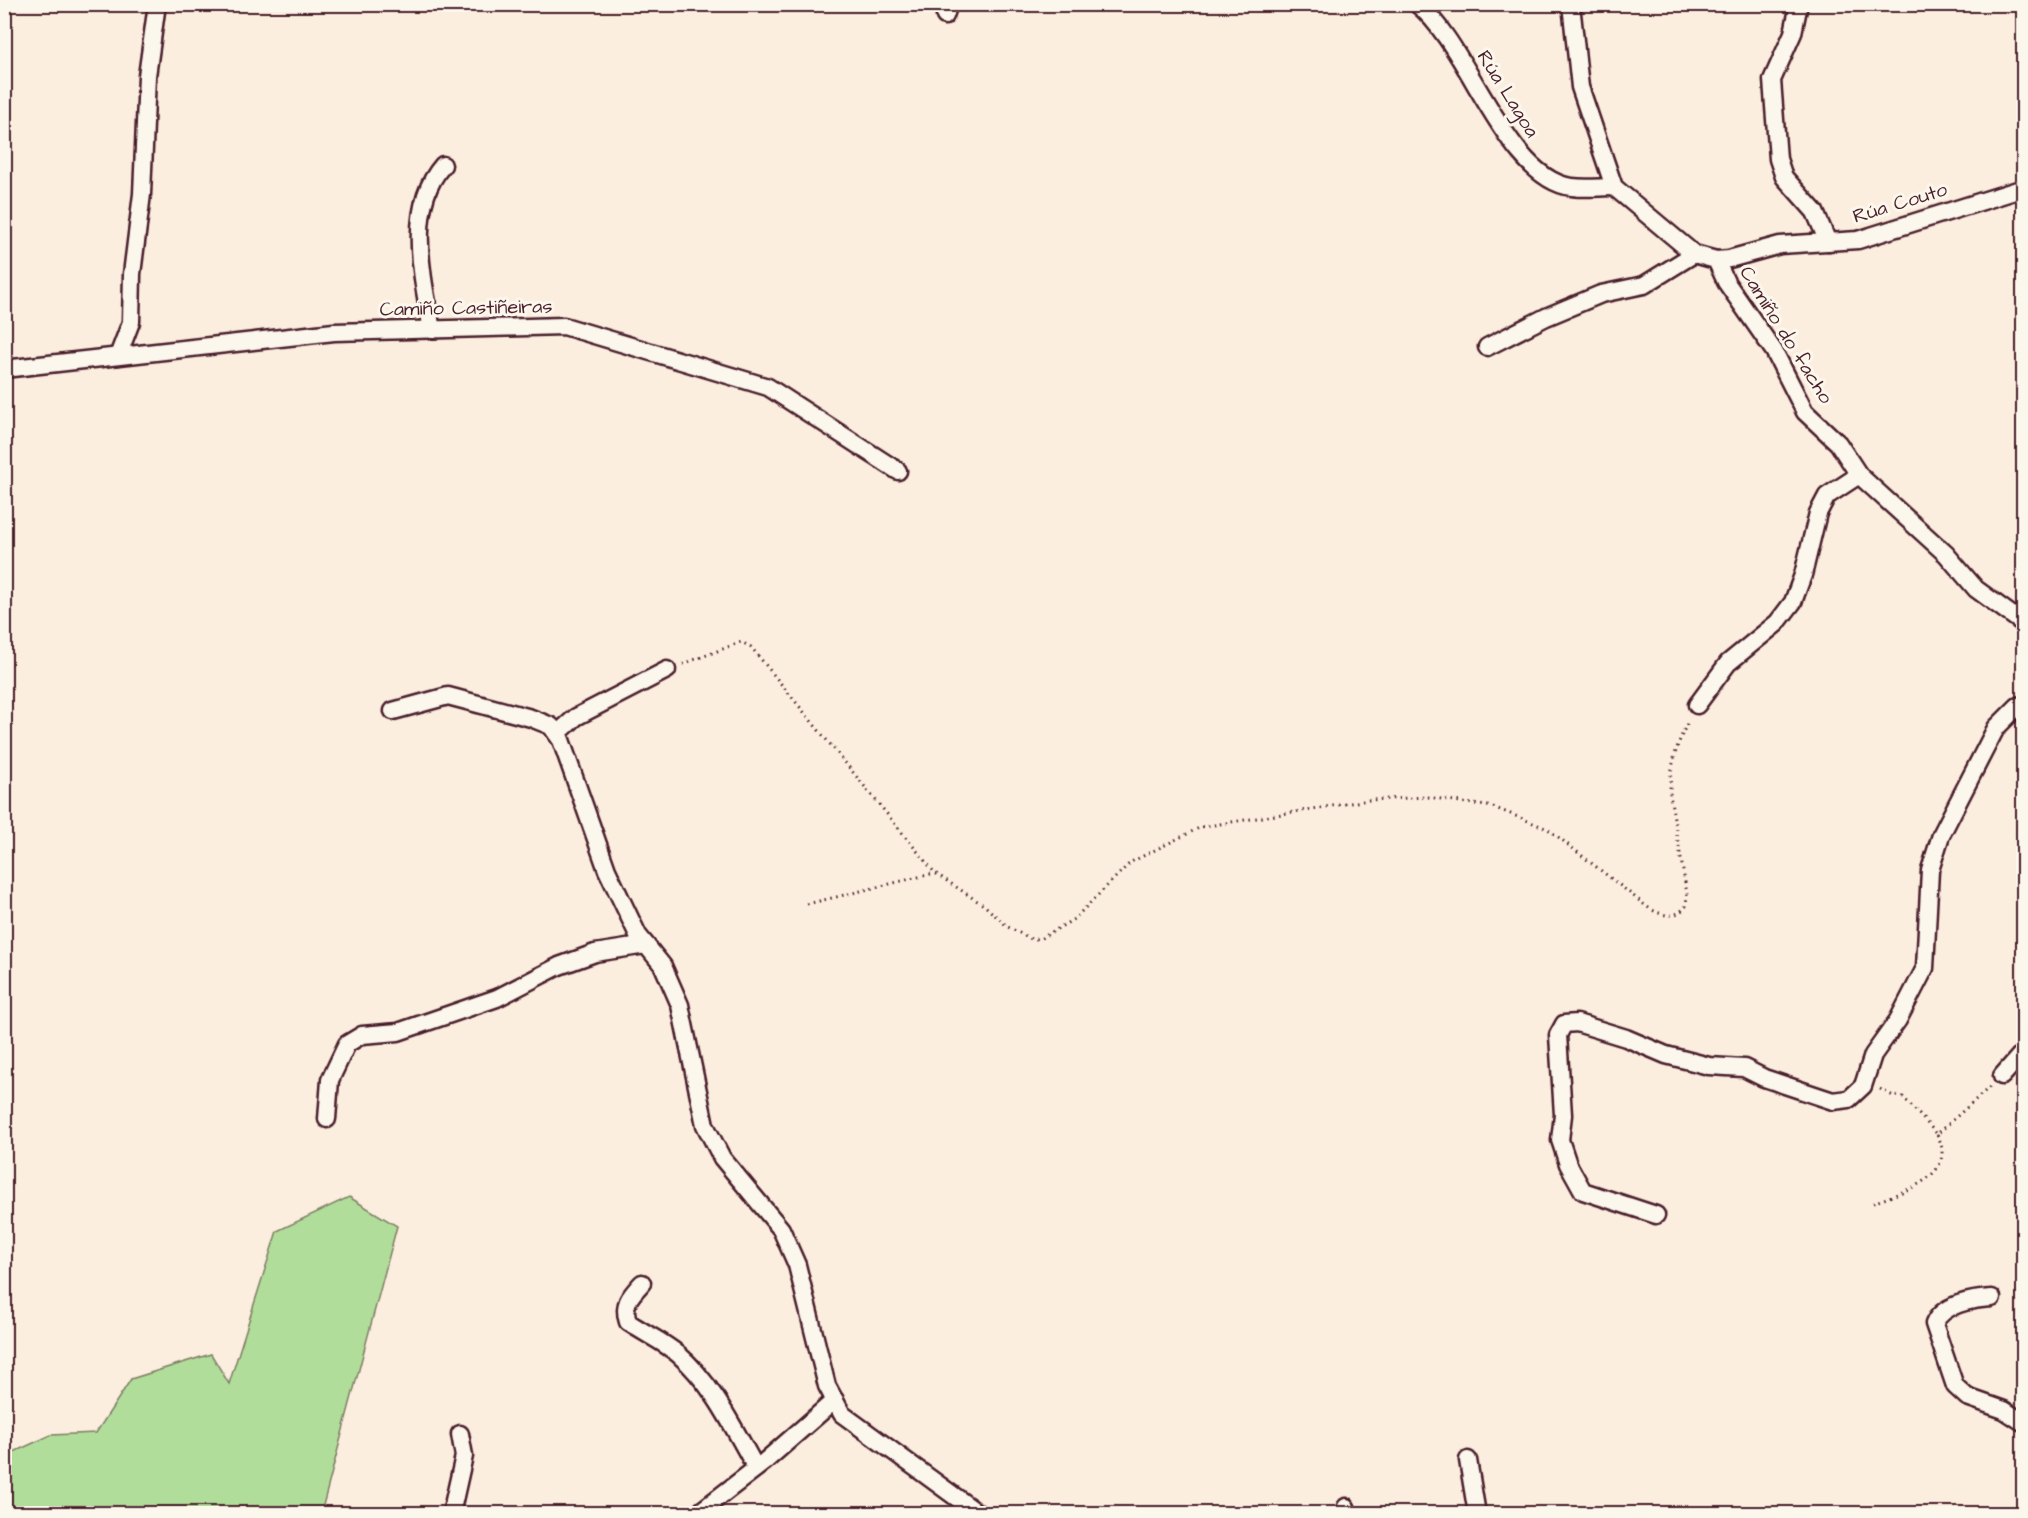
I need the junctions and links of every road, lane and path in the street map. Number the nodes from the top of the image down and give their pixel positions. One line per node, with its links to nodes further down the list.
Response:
1 (157, 4): 13 (street)
2 (1417, 4): 6 (street, Rúa Lagoa)
3 (1571, 4): 6 (street)
4 (1799, 4): 8 (street)
5 (443, 165): 11 (street)
6 (1614, 187): 9 (street, Camiño do facho)
7 (2024, 188): 8 (street, Rúa Couto)
8 (1828, 242): 10 (street, Rúa Couto)
9 (1694, 254): 10 (street, Camiño do facho); 12 (street)
10 (1716, 260): 16 (street, Camiño do facho)
11 (432, 330): 13 (street, Camiño Castiñeiras); 15 (street, Camiño Castiñeiras)
12 (1487, 347)
13 (118, 356): 14 (street, Camiño Castiñeiras)
14 (4, 369)
15 (898, 471)
16 (1859, 476): 17 (street, Camiño do facho); 20 (street)
17 (2024, 624)
18 (667, 670): 22 (street); 23 (path)
19 (2024, 704): 28 (street)
20 (1697, 705): 23 (path)
21 (393, 711): 22 (street)
22 (557, 734): 25 (street)
23 (935, 873): 24 (path)
24 (807, 904)
25 (646, 945): 29 (street); 35 (street)
26 (2024, 1051): 27 (street)
27 (2002, 1076): 30 (path)
28 (1865, 1080): 30 (path); 32 (street)
29 (327, 1119)
30 (1936, 1134): 31 (path)
31 (1873, 1203)
32 (1656, 1215)
33 (642, 1282): 39 (street)
34 (1992, 1298): 36 (street)
35 (835, 1400): 39 (street); 42 (street)
36 (2024, 1423)
37 (460, 1434): 40 (street)
38 (1468, 1460): 43 (street)
39 (756, 1468): 41 (street)
40 (452, 1514)
41 (697, 1514)
42 (979, 1514)
43 (1477, 1514)

